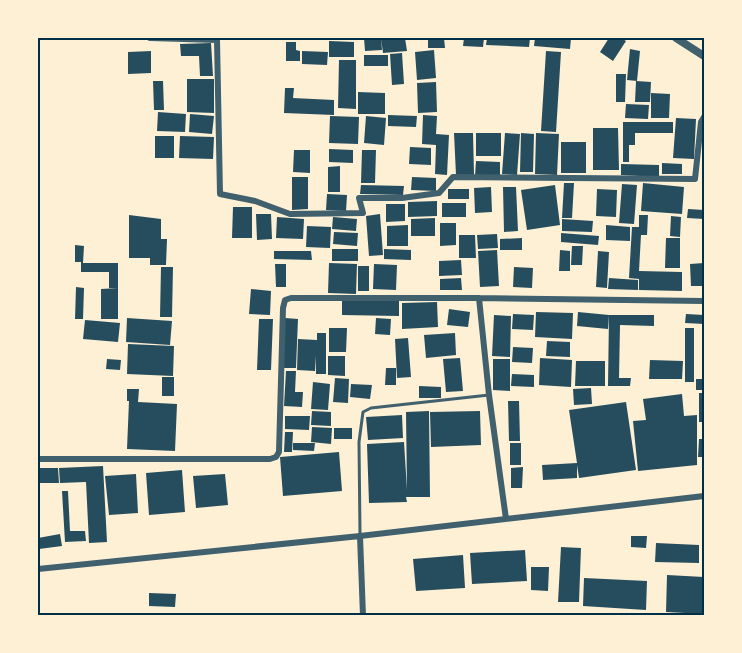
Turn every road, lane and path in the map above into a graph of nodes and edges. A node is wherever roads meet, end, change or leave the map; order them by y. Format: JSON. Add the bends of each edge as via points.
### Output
{"nodes":[{"id":1,"x":150,"y":38,"type":"edge"},
{"id":2,"x":676,"y":38,"type":"edge"},
{"id":3,"x":705,"y":56,"type":"edge"},
{"id":4,"x":705,"y":117,"type":"edge"},
{"id":5,"x":479,"y":298,"type":"junction"},
{"id":6,"x":705,"y":301,"type":"edge"},
{"id":7,"x":489,"y":395,"type":"junction"},
{"id":8,"x":38,"y":459,"type":"edge"},
{"id":9,"x":705,"y":496,"type":"edge"},
{"id":10,"x":506,"y":519,"type":"junction"},
{"id":11,"x":360,"y":536,"type":"junction"},
{"id":12,"x":38,"y":569,"type":"edge"},
{"id":13,"x":363,"y":615,"type":"edge"}],
"edges":[{"from":1,"to":4,"type":"street","via":[[217,40],[220,194],[290,214],[363,213],[359,198],[439,193],[453,177],[694,179],[701,122]]},
{"from":2,"to":3,"type":"street"},
{"from":5,"to":6,"type":"street"},
{"from":5,"to":7,"type":"street"},
{"from":5,"to":8,"type":"street","via":[[285,300],[276,458]]},
{"from":7,"to":10,"type":"street"},
{"from":7,"to":11,"type":"lane","via":[[363,412],[359,442]]},
{"from":9,"to":10,"type":"street"},
{"from":10,"to":11,"type":"street"},
{"from":11,"to":12,"type":"street"},
{"from":11,"to":13,"type":"street"}]}
